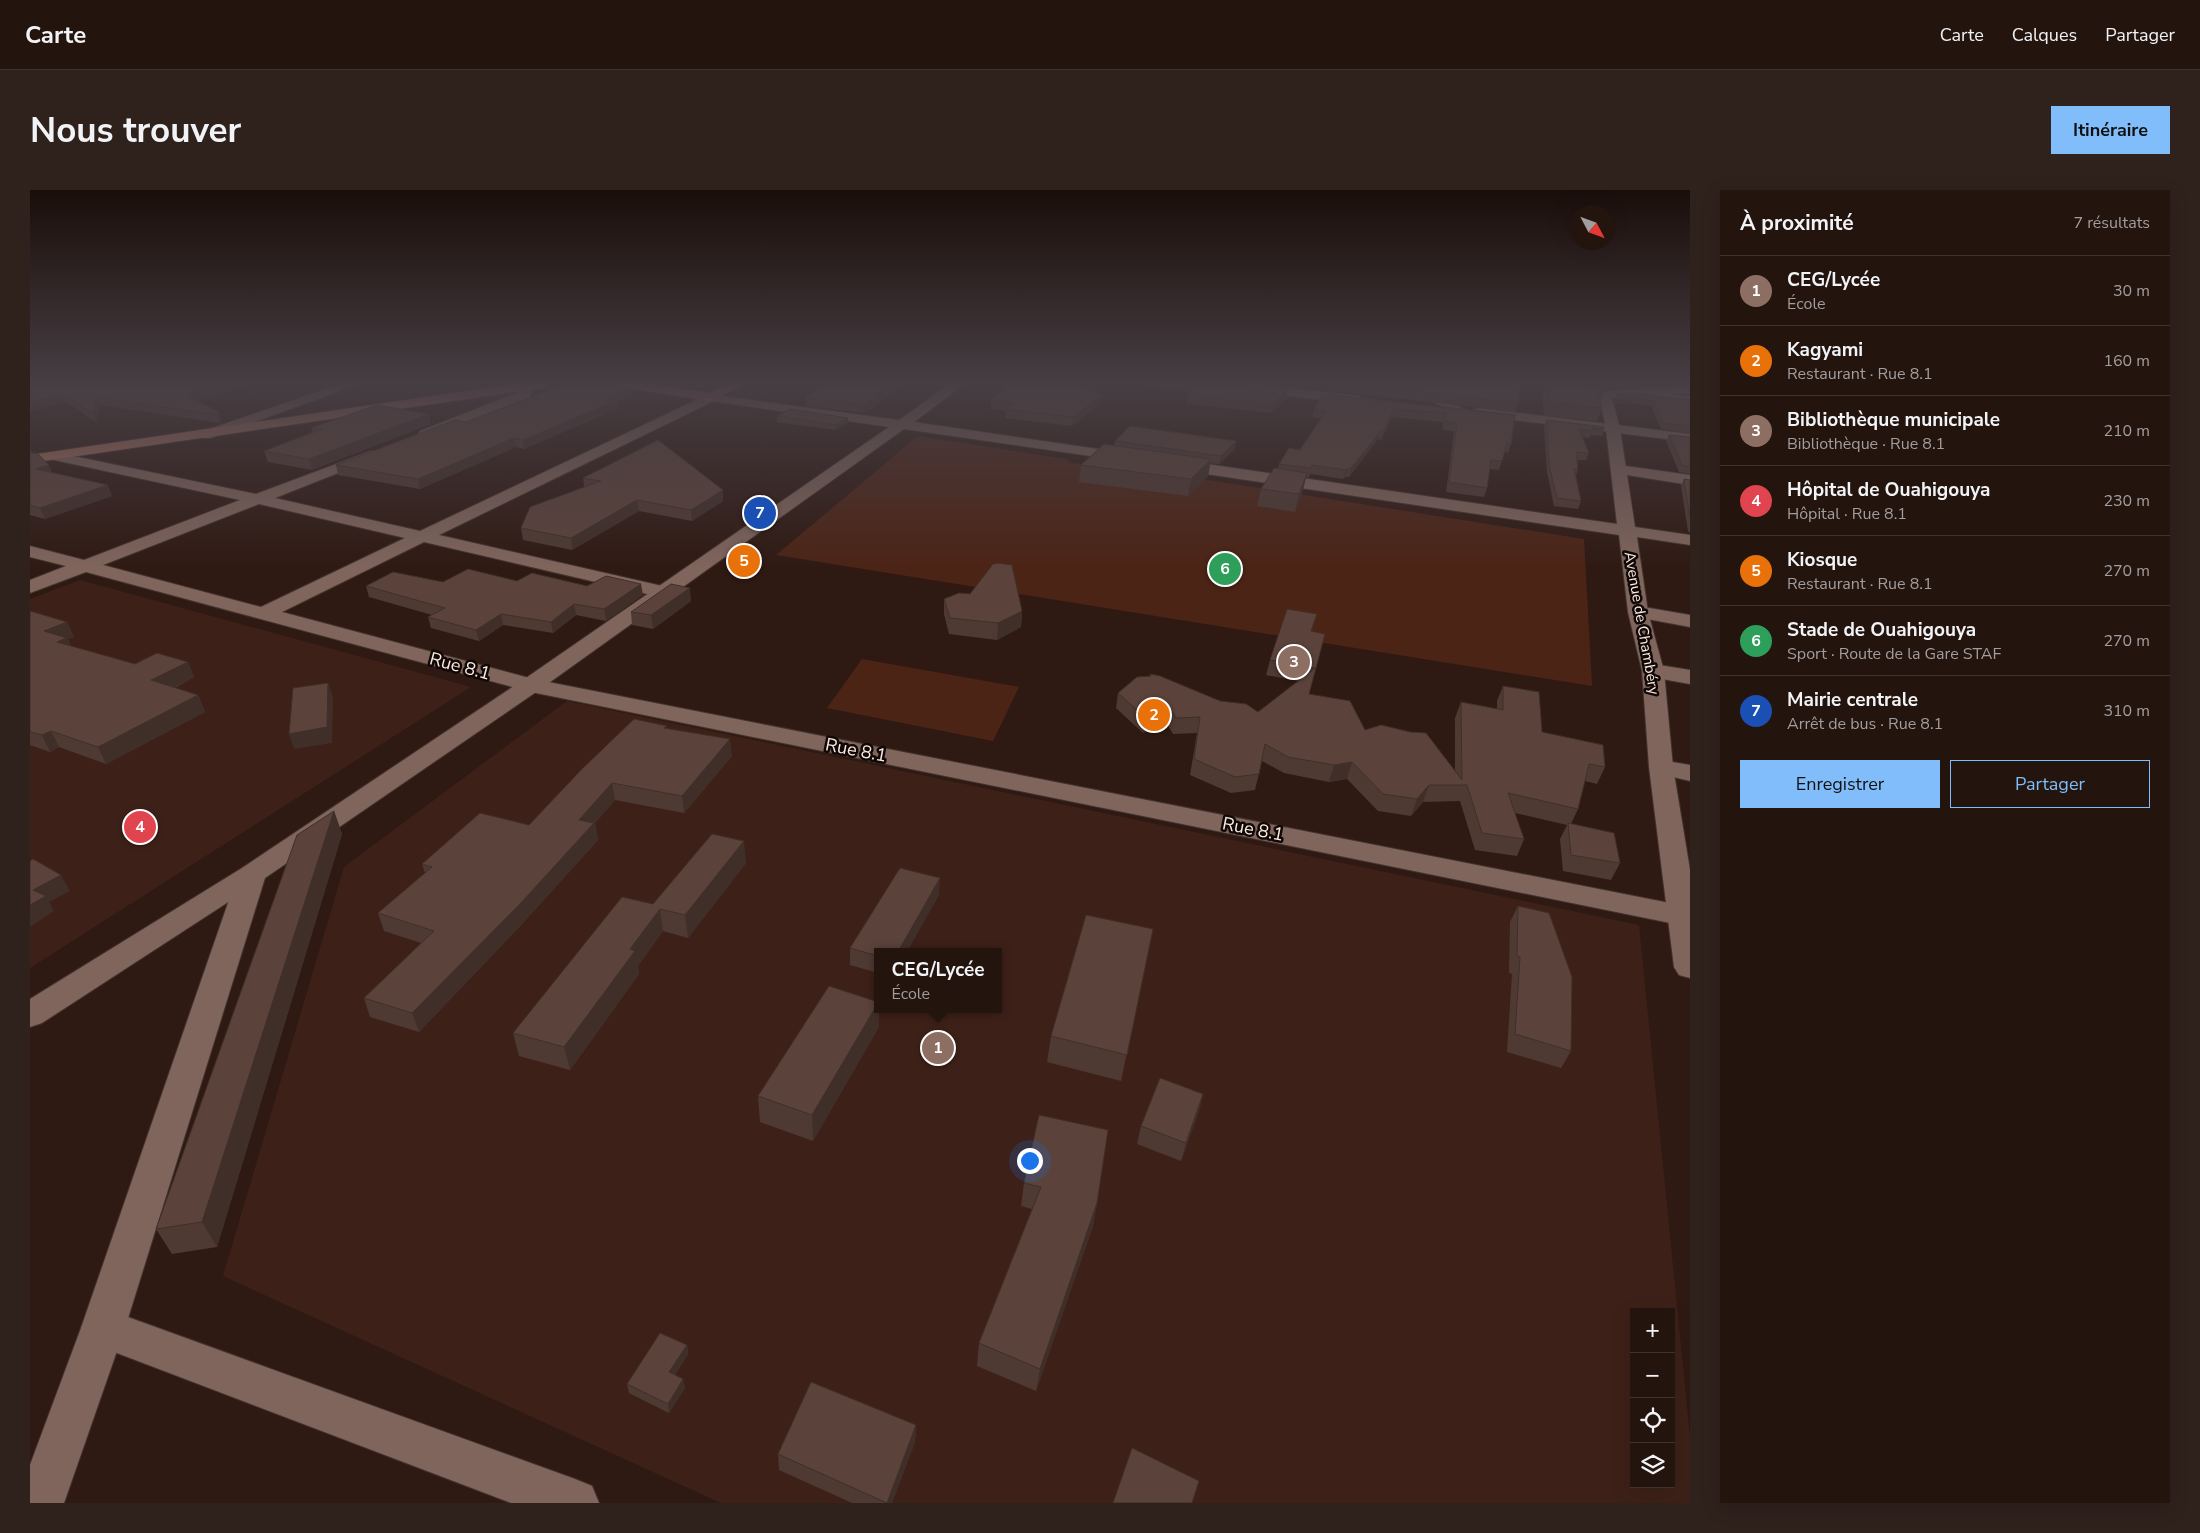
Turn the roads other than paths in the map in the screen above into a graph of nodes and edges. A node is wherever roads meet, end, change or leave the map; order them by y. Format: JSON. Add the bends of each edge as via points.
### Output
{"nodes":[{"id":1,"x":132,"y":445,"type":"edge"},
{"id":2,"x":611,"y":445,"type":"edge"},
{"id":3,"x":872,"y":445,"type":"edge"},
{"id":4,"x":1041,"y":445,"type":"edge"},
{"id":5,"x":1615,"y":445,"type":"edge"},
{"id":6,"x":387,"y":449,"type":"edge"},
{"id":7,"x":54,"y":456,"type":"junction"},
{"id":8,"x":30,"y":459,"type":"edge"},
{"id":9,"x":1619,"y":470,"type":"junction"},
{"id":10,"x":1690,"y":480,"type":"edge"},
{"id":11,"x":258,"y":499,"type":"junction"},
{"id":12,"x":1627,"y":530,"type":"junction"},
{"id":13,"x":424,"y":536,"type":"junction"},
{"id":14,"x":1690,"y":540,"type":"edge"},
{"id":15,"x":30,"y":550,"type":"edge"},
{"id":16,"x":86,"y":566,"type":"junction"},
{"id":17,"x":30,"y":587,"type":"edge"},
{"id":18,"x":664,"y":592,"type":"junction"},
{"id":19,"x":1638,"y":612,"type":"junction"},
{"id":20,"x":264,"y":613,"type":"junction"},
{"id":21,"x":1690,"y":621,"type":"edge"},
{"id":22,"x":1653,"y":671,"type":"junction"},
{"id":23,"x":1690,"y":677,"type":"edge"},
{"id":24,"x":531,"y":685,"type":"junction"},
{"id":25,"x":1661,"y":767,"type":"junction"},
{"id":26,"x":1690,"y":773,"type":"edge"},
{"id":27,"x":252,"y":874,"type":"junction"},
{"id":28,"x":1686,"y":916,"type":"edge"},
{"id":29,"x":1690,"y":967,"type":"edge"},
{"id":30,"x":30,"y":1015,"type":"edge"},
{"id":31,"x":103,"y":1328,"type":"junction"},
{"id":32,"x":40,"y":1503,"type":"edge"},
{"id":33,"x":575,"y":1503,"type":"edge"}],
"edges":[{"from":1,"to":7,"type":"main road"},
{"from":2,"to":13,"type":"street"},
{"from":3,"to":18,"type":"street"},
{"from":4,"to":12,"type":"street"},
{"from":5,"to":9,"type":"street","name":"Avenue de Chambéry"},
{"from":6,"to":11,"type":"street"},
{"from":7,"to":8,"type":"main road"},
{"from":7,"to":11,"type":"street"},
{"from":9,"to":10,"type":"street"},
{"from":9,"to":12,"type":"street","name":"Avenue de Chambéry"},
{"from":11,"to":13,"type":"street"},
{"from":11,"to":16,"type":"street"},
{"from":12,"to":14,"type":"street"},
{"from":12,"to":19,"type":"street","name":"Avenue de Chambéry"},
{"from":13,"to":18,"type":"street"},
{"from":13,"to":20,"type":"street"},
{"from":15,"to":16,"type":"street","name":"Rue 8.1"},
{"from":16,"to":17,"type":"street"},
{"from":16,"to":20,"type":"street","name":"Rue 8.1"},
{"from":18,"to":24,"type":"street"},
{"from":19,"to":21,"type":"street"},
{"from":19,"to":22,"type":"street","name":"Avenue de Chambéry"},
{"from":20,"to":24,"type":"street","name":"Rue 8.1"},
{"from":22,"to":23,"type":"street"},
{"from":22,"to":25,"type":"street","name":"Avenue de Chambéry"},
{"from":24,"to":27,"type":"street"},
{"from":24,"to":28,"type":"street","name":"Rue 8.1"},
{"from":25,"to":26,"type":"street"},
{"from":25,"to":28,"type":"street","name":"Avenue de Chambéry"},
{"from":27,"to":30,"type":"street"},
{"from":27,"to":31,"type":"street"},
{"from":28,"to":29,"type":"street","name":"Avenue de Chambéry"},
{"from":31,"to":32,"type":"street"},
{"from":31,"to":33,"type":"street"}]}
